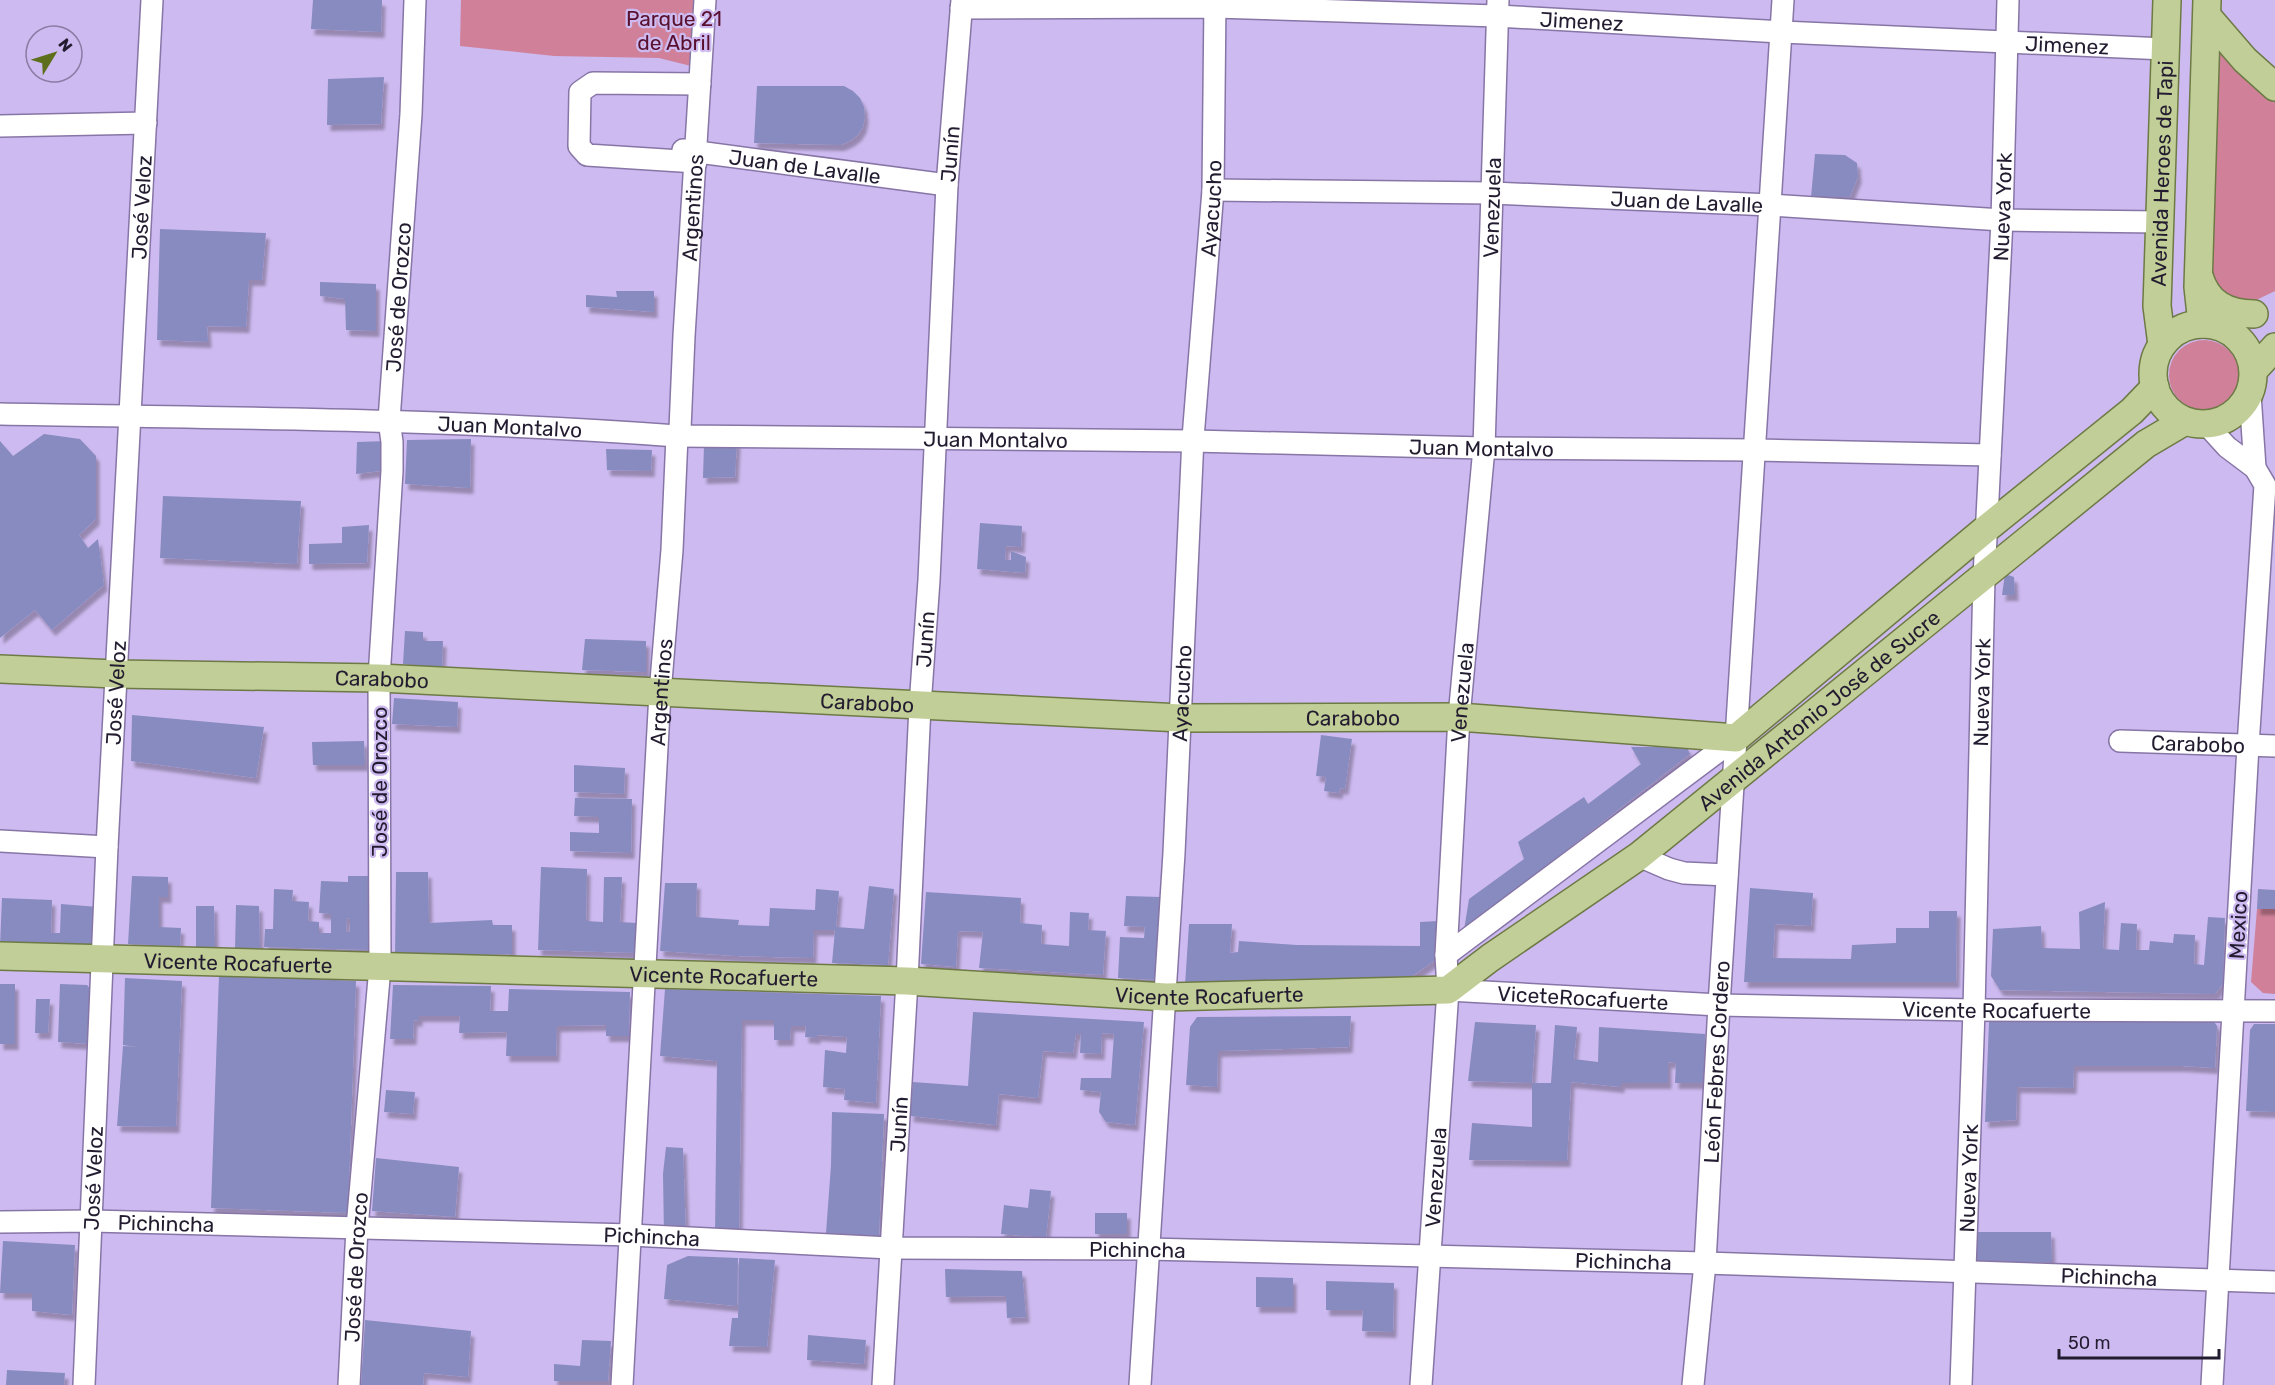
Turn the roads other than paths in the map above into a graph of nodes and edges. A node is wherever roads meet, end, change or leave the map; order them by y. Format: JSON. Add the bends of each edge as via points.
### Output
{"nodes":[{"id":1,"x":152,"y":0,"type":"edge"},
{"id":2,"x":415,"y":0,"type":"edge"},
{"id":3,"x":705,"y":0,"type":"edge"},
{"id":4,"x":1783,"y":0,"type":"edge"},
{"id":5,"x":2008,"y":0,"type":"edge"},
{"id":6,"x":2167,"y":0,"type":"edge"},
{"id":7,"x":961,"y":4,"type":"edge"},
{"id":8,"x":1215,"y":4,"type":"edge"},
{"id":9,"x":1498,"y":8,"type":"edge"},
{"id":10,"x":2207,"y":8,"type":"edge"},
{"id":11,"x":1782,"y":32,"type":"junction"},
{"id":12,"x":2007,"y":41,"type":"junction"},
{"id":13,"x":2165,"y":48,"type":"junction"},
{"id":14,"x":700,"y":84,"type":"junction"},
{"id":15,"x":2275,"y":87,"type":"edge"},
{"id":16,"x":146,"y":123,"type":"junction"},
{"id":17,"x":0,"y":126,"type":"edge"},
{"id":18,"x":662,"y":148,"type":"dead end"},
{"id":19,"x":696,"y":156,"type":"junction"},
{"id":20,"x":947,"y":185,"type":"junction"},
{"id":21,"x":1213,"y":190,"type":"junction"},
{"id":22,"x":1492,"y":193,"type":"junction"},
{"id":23,"x":1771,"y":205,"type":"junction"},
{"id":24,"x":2002,"y":220,"type":"junction"},
{"id":25,"x":2160,"y":222,"type":"junction"},
{"id":26,"x":2199,"y":274,"type":"junction"},
{"id":27,"x":2265,"y":309,"type":"edge"},
{"id":28,"x":2214,"y":326,"type":"junction"},
{"id":29,"x":2162,"y":345,"type":"junction"},
{"id":30,"x":2275,"y":347,"type":"edge"},
{"id":31,"x":2252,"y":382,"type":"junction"},
{"id":32,"x":2155,"y":387,"type":"junction"},
{"id":33,"x":0,"y":414,"type":"edge"},
{"id":34,"x":130,"y":416,"type":"junction"},
{"id":35,"x":389,"y":422,"type":"junction"},
{"id":36,"x":2196,"y":423,"type":"junction"},
{"id":37,"x":677,"y":436,"type":"junction"},
{"id":38,"x":936,"y":438,"type":"junction"},
{"id":39,"x":1193,"y":441,"type":"junction"},
{"id":40,"x":1484,"y":448,"type":"junction"},
{"id":41,"x":1755,"y":450,"type":"junction"},
{"id":42,"x":1990,"y":455,"type":"junction"},
{"id":43,"x":2265,"y":479,"type":"edge"},
{"id":44,"x":1987,"y":528,"type":"junction"},
{"id":45,"x":1984,"y":577,"type":"junction"},
{"id":46,"x":0,"y":669,"type":"edge"},
{"id":47,"x":116,"y":674,"type":"junction"},
{"id":48,"x":378,"y":678,"type":"junction"},
{"id":49,"x":660,"y":693,"type":"junction"},
{"id":50,"x":920,"y":706,"type":"junction"},
{"id":51,"x":1460,"y":717,"type":"junction"},
{"id":52,"x":1182,"y":718,"type":"junction"},
{"id":53,"x":1736,"y":738,"type":"junction"},
{"id":54,"x":2120,"y":741,"type":"dead end"},
{"id":55,"x":2248,"y":746,"type":"junction"},
{"id":56,"x":2275,"y":746,"type":"edge"},
{"id":57,"x":1733,"y":782,"type":"junction"},
{"id":58,"x":0,"y":841,"type":"edge"},
{"id":59,"x":107,"y":847,"type":"junction"},
{"id":60,"x":1639,"y":856,"type":"junction"},
{"id":61,"x":1727,"y":875,"type":"junction"},
{"id":62,"x":1446,"y":955,"type":"junction"},
{"id":63,"x":0,"y":956,"type":"edge"},
{"id":64,"x":104,"y":960,"type":"junction"},
{"id":65,"x":380,"y":967,"type":"junction"},
{"id":66,"x":644,"y":973,"type":"junction"},
{"id":67,"x":907,"y":981,"type":"junction"},
{"id":68,"x":1448,"y":990,"type":"junction"},
{"id":69,"x":1166,"y":997,"type":"junction"},
{"id":70,"x":1719,"y":1005,"type":"junction"},
{"id":71,"x":1974,"y":1010,"type":"junction"},
{"id":72,"x":2233,"y":1011,"type":"junction"},
{"id":73,"x":2275,"y":1011,"type":"edge"},
{"id":74,"x":92,"y":1221,"type":"junction"},
{"id":75,"x":0,"y":1222,"type":"edge"},
{"id":76,"x":357,"y":1228,"type":"junction"},
{"id":77,"x":631,"y":1235,"type":"junction"},
{"id":78,"x":890,"y":1248,"type":"junction"},
{"id":79,"x":1148,"y":1249,"type":"junction"},
{"id":80,"x":1431,"y":1256,"type":"junction"},
{"id":81,"x":1705,"y":1263,"type":"junction"},
{"id":82,"x":1965,"y":1270,"type":"junction"},
{"id":83,"x":2218,"y":1280,"type":"junction"},
{"id":84,"x":2275,"y":1282,"type":"edge"},
{"id":85,"x":84,"y":1385,"type":"edge"},
{"id":86,"x":350,"y":1385,"type":"edge"},
{"id":87,"x":622,"y":1385,"type":"edge"},
{"id":88,"x":882,"y":1385,"type":"edge"},
{"id":89,"x":1140,"y":1385,"type":"edge"},
{"id":90,"x":1421,"y":1385,"type":"edge"},
{"id":91,"x":1693,"y":1385,"type":"edge"},
{"id":92,"x":1961,"y":1385,"type":"edge"},
{"id":93,"x":2212,"y":1385,"type":"edge"}],
"edges":[{"from":1,"to":16,"type":"street","name":"José Veloz"},
{"from":2,"to":35,"type":"street","name":"José de Orozco","via":[[411,114]]},
{"from":3,"to":14,"type":"street","name":"Argentinos"},
{"from":4,"to":11,"type":"street","name":"León Febres Cordero"},
{"from":5,"to":12,"type":"street","name":"Nueva York"},
{"from":6,"to":13,"type":"main road","name":"Avenida Heroes de Tapi"},
{"from":7,"to":8,"type":"street","name":"Jimenez"},
{"from":7,"to":20,"type":"street","name":"Junín"},
{"from":8,"to":9,"type":"street","name":"Jimenez"},
{"from":8,"to":21,"type":"street","name":"Ayacucho"},
{"from":9,"to":11,"type":"street","name":"Jimenez"},
{"from":9,"to":22,"type":"street","name":"Venezuela"},
{"from":10,"to":15,"type":"main road","via":[[2245,60]]},
{"from":10,"to":26,"type":"main road","name":"Avenida Heroes de Tapi"},
{"from":11,"to":12,"type":"street","name":"Jimenez"},
{"from":11,"to":23,"type":"street","name":"León Febres Cordero"},
{"from":12,"to":13,"type":"street","name":"Jimenez"},
{"from":12,"to":24,"type":"street","name":"Nueva York"},
{"from":13,"to":25,"type":"main road","name":"Avenida Heroes de Tapi"},
{"from":14,"to":19,"type":"street","name":"Argentinos"},
{"from":14,"to":19,"type":"street","via":[[593,83],[580,92],[579,146],[587,155]]},
{"from":16,"to":17,"type":"street"},
{"from":16,"to":34,"type":"street","name":"José Veloz"},
{"from":18,"to":19,"type":"street","name":"Juan de Lavalle"},
{"from":19,"to":20,"type":"street","name":"Juan de Lavalle"},
{"from":19,"to":37,"type":"street","name":"Argentinos"},
{"from":20,"to":38,"type":"street","name":"Junín"},
{"from":21,"to":22,"type":"street","name":"Juan de Lavalle"},
{"from":21,"to":39,"type":"street","name":"Ayacucho"},
{"from":22,"to":23,"type":"street","name":"Juan de Lavalle"},
{"from":22,"to":40,"type":"street","name":"Venezuela"},
{"from":23,"to":24,"type":"street","name":"Juan de Lavalle"},
{"from":23,"to":41,"type":"street","name":"León Febres Cordero"},
{"from":24,"to":25,"type":"street","name":"Juan de Lavalle"},
{"from":24,"to":42,"type":"street","name":"Nueva York"},
{"from":25,"to":29,"type":"main road","name":"Avenida Heroes de Tapi","via":[[2157,306]]},
{"from":26,"to":27,"type":"main road","via":[[2202,285],[2230,312]]},
{"from":26,"to":28,"type":"main road","name":"Avenida Heroes de Tapi"},
{"from":27,"to":28,"type":"main road"},
{"from":28,"to":29,"type":"main road","via":[[2184,327]]},
{"from":28,"to":31,"type":"main road","via":[[2245,346]]},
{"from":29,"to":32,"type":"main road","via":[[2155,361]]},
{"from":30,"to":31,"type":"main road"},
{"from":31,"to":36,"type":"main road","via":[[2240,409],[2233,415],[2225,420]]},
{"from":31,"to":43,"type":"street","name":"Mexico"},
{"from":32,"to":36,"type":"main road","via":[[2163,404],[2176,417]]},
{"from":32,"to":44,"type":"main road","name":"Avenida Antonio José de Sucre","via":[[2132,411]]},
{"from":33,"to":34,"type":"street","name":"Juan Montalvo"},
{"from":34,"to":35,"type":"street","name":"Juan Montalvo"},
{"from":34,"to":47,"type":"street","name":"José Veloz"},
{"from":35,"to":37,"type":"street","name":"Juan Montalvo"},
{"from":35,"to":48,"type":"street","name":"José de Orozco","via":[[392,471]]},
{"from":36,"to":43,"type":"street"},
{"from":36,"to":45,"type":"main road","name":"Avenida Antonio José de Sucre","via":[[2146,444]]},
{"from":37,"to":38,"type":"street","name":"Juan Montalvo"},
{"from":37,"to":49,"type":"street","name":"Argentinos"},
{"from":38,"to":39,"type":"street","name":"Juan Montalvo"},
{"from":38,"to":50,"type":"street","name":"Junín"},
{"from":39,"to":40,"type":"street","name":"Juan Montalvo"},
{"from":39,"to":52,"type":"street","name":"Ayacucho"},
{"from":40,"to":41,"type":"street","name":"Juan Montalvo"},
{"from":40,"to":51,"type":"street","name":"Venezuela"},
{"from":41,"to":42,"type":"street","name":"Juan Montalvo"},
{"from":41,"to":53,"type":"street","name":"León Febres Cordero"},
{"from":42,"to":44,"type":"street","name":"Nueva York"},
{"from":43,"to":55,"type":"street","name":"Mexico"},
{"from":44,"to":45,"type":"street","name":"Nueva York"},
{"from":44,"to":53,"type":"main road","name":"Avenida Antonio José de Sucre"},
{"from":45,"to":57,"type":"main road","name":"Avenida Antonio José de Sucre"},
{"from":45,"to":71,"type":"street","name":"Nueva York"},
{"from":46,"to":47,"type":"main road","name":"Carabobo"},
{"from":47,"to":48,"type":"main road","name":"Carabobo"},
{"from":47,"to":59,"type":"street","name":"José Veloz"},
{"from":48,"to":49,"type":"main road","name":"Carabobo"},
{"from":48,"to":65,"type":"street","name":"José de Orozco"},
{"from":49,"to":50,"type":"main road","name":"Carabobo"},
{"from":49,"to":66,"type":"street","name":"Argentinos"},
{"from":50,"to":52,"type":"main road","name":"Carabobo"},
{"from":50,"to":67,"type":"street","name":"Junín"},
{"from":51,"to":52,"type":"main road","name":"Carabobo"},
{"from":51,"to":53,"type":"main road","name":"Carabobo"},
{"from":51,"to":62,"type":"street","name":"Venezuela"},
{"from":52,"to":69,"type":"street","name":"Ayacucho"},
{"from":53,"to":57,"type":"street","name":"León Febres Cordero"},
{"from":53,"to":62,"type":"street","name":"Avenida Antonio José de Sucre"},
{"from":54,"to":55,"type":"street","name":"Carabobo"},
{"from":55,"to":56,"type":"street","name":"Carabobo"},
{"from":55,"to":72,"type":"street","name":"Mexico"},
{"from":57,"to":60,"type":"main road","name":"Avenida Antonio José de Sucre"},
{"from":57,"to":61,"type":"street","name":"León Febres Cordero"},
{"from":58,"to":59,"type":"street"},
{"from":59,"to":64,"type":"street","name":"José Veloz"},
{"from":60,"to":61,"type":"street","via":[[1684,873]]},
{"from":60,"to":68,"type":"main road","name":"Avenida Antonio José de Sucre"},
{"from":61,"to":70,"type":"street","name":"León Febres Cordero"},
{"from":62,"to":68,"type":"street","name":"Venezuela"},
{"from":63,"to":64,"type":"main road","name":"Vicente Rocafuerte"},
{"from":64,"to":65,"type":"main road","name":"Vicente Rocafuerte"},
{"from":64,"to":74,"type":"street","name":"José Veloz"},
{"from":65,"to":66,"type":"main road","name":"Vicente Rocafuerte"},
{"from":65,"to":76,"type":"street","name":"José de Orozco"},
{"from":66,"to":67,"type":"main road","name":"Vicente Rocafuerte"},
{"from":66,"to":77,"type":"street","name":"Argentinos"},
{"from":67,"to":69,"type":"main road","name":"Vicente Rocafuerte"},
{"from":67,"to":78,"type":"street","name":"Junín"},
{"from":68,"to":69,"type":"main road","name":"Vicente Rocafuerte"},
{"from":68,"to":70,"type":"street","name":"ViceteRocafuerte"},
{"from":68,"to":80,"type":"street","name":"Venezuela"},
{"from":69,"to":79,"type":"street","name":"Ayacucho"},
{"from":70,"to":71,"type":"street","name":"Vicente Rocafuerte"},
{"from":70,"to":81,"type":"street","name":"León Febres Cordero"},
{"from":71,"to":72,"type":"street","name":"Vicente Rocafuerte"},
{"from":71,"to":82,"type":"street","name":"Nueva York"},
{"from":72,"to":73,"type":"street","name":"Vicente Rocafuerte"},
{"from":72,"to":83,"type":"street","name":"Mexico"},
{"from":74,"to":75,"type":"street","name":"Pichincha"},
{"from":74,"to":76,"type":"street","name":"Pichincha"},
{"from":74,"to":85,"type":"street","name":"José Veloz"},
{"from":76,"to":77,"type":"street","name":"Pichincha"},
{"from":76,"to":86,"type":"street","name":"José de Orozco"},
{"from":77,"to":78,"type":"street","name":"Pichincha"},
{"from":77,"to":87,"type":"street","name":"Argentinos"},
{"from":78,"to":79,"type":"street","name":"Pichincha"},
{"from":78,"to":88,"type":"street","name":"Junín"},
{"from":79,"to":80,"type":"street","name":"Pichincha"},
{"from":79,"to":89,"type":"street","name":"Ayacucho"},
{"from":80,"to":81,"type":"street","name":"Pichincha"},
{"from":80,"to":90,"type":"street","name":"Venezuela"},
{"from":81,"to":82,"type":"street","name":"Pichincha"},
{"from":81,"to":91,"type":"street","name":"León Febres Cordero"},
{"from":82,"to":83,"type":"street","name":"Pichincha"},
{"from":82,"to":92,"type":"street","name":"Nueva York"},
{"from":83,"to":84,"type":"street","name":"Pichincha"},
{"from":83,"to":93,"type":"street","name":"Mexico"}]}
